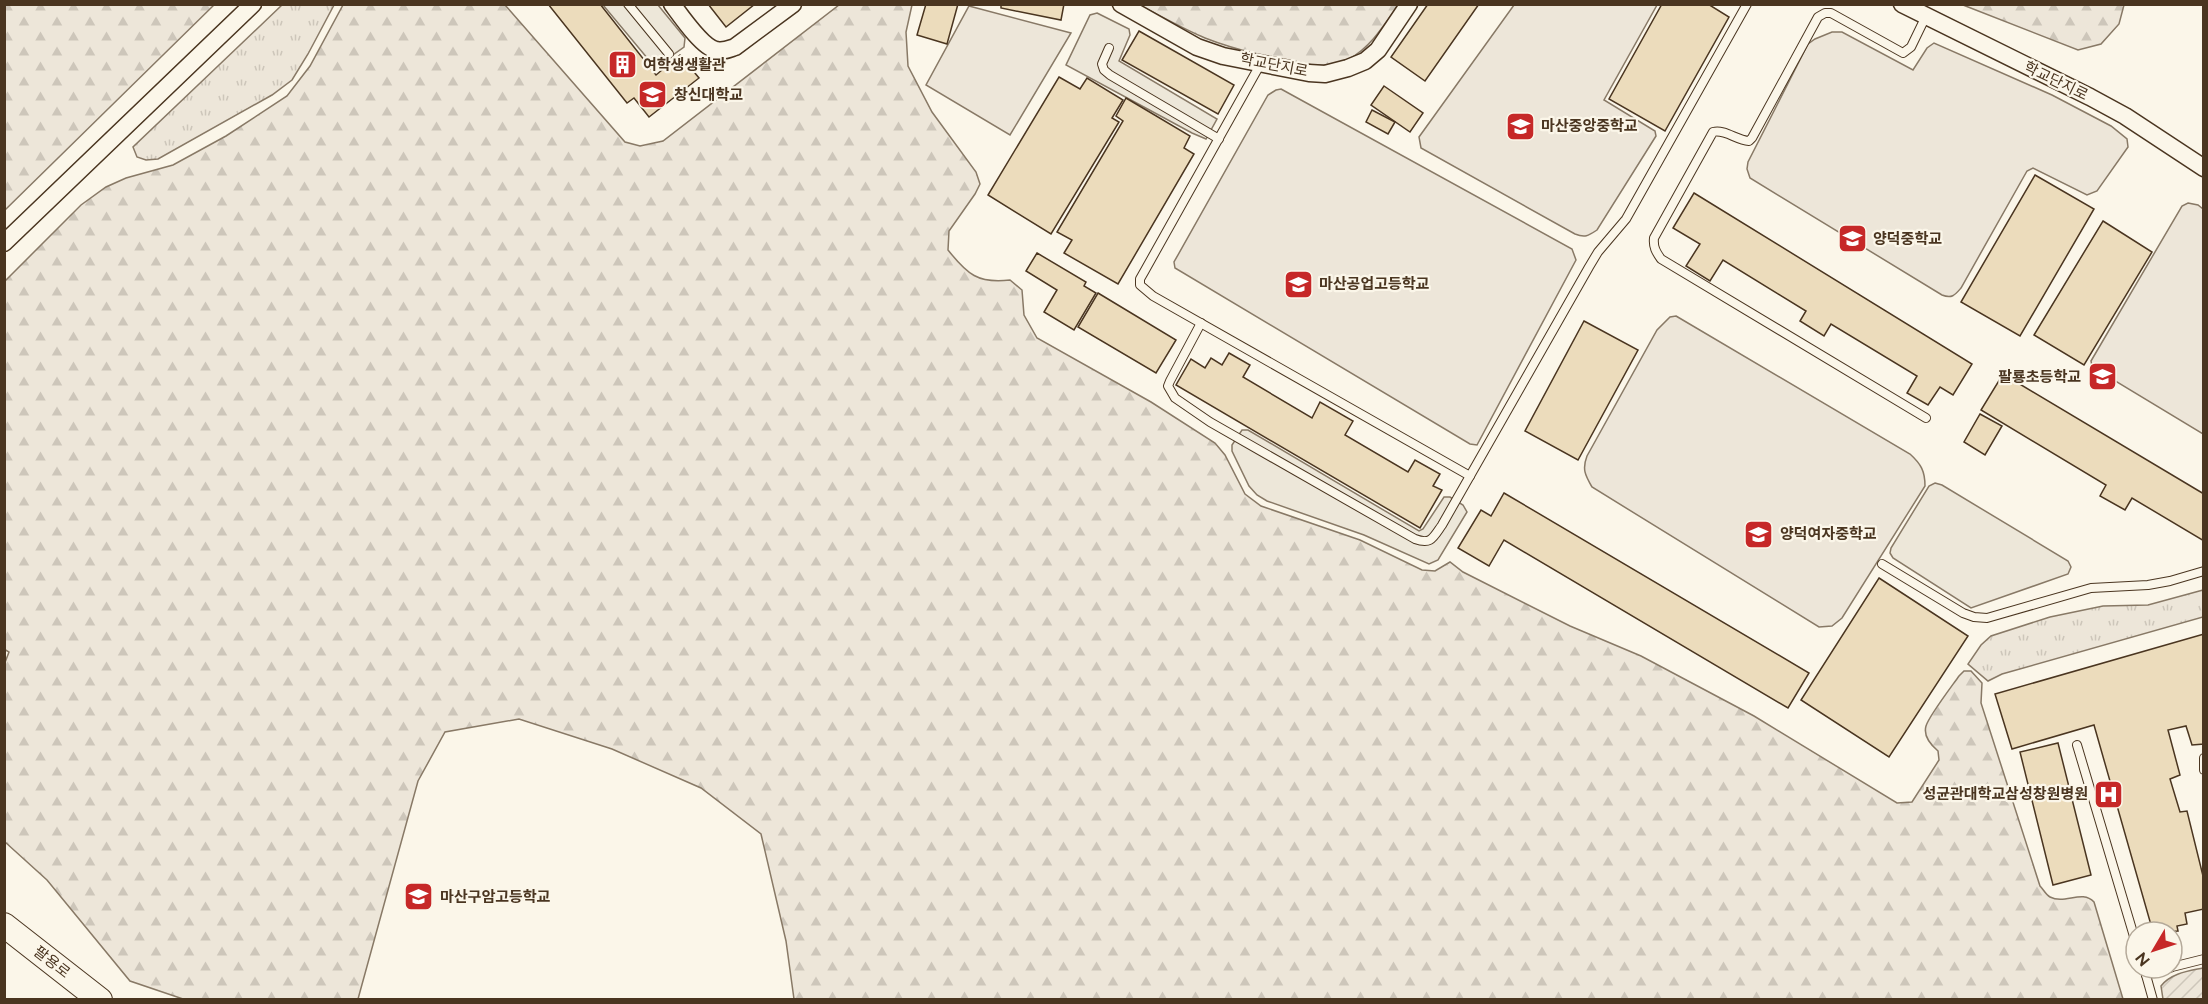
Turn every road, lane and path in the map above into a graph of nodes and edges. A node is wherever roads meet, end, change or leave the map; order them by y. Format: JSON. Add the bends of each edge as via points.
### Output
{"nodes":[{"id":1,"x":253,"y":4,"type":"edge"},
{"id":2,"x":628,"y":4,"type":"edge"},
{"id":3,"x":672,"y":4,"type":"edge"},
{"id":4,"x":793,"y":4,"type":"edge"},
{"id":5,"x":1121,"y":4,"type":"edge"},
{"id":6,"x":1409,"y":4,"type":"edge"},
{"id":7,"x":1747,"y":4,"type":"edge"},
{"id":8,"x":1902,"y":4,"type":"edge"},
{"id":9,"x":1926,"y":16,"type":"junction"},
{"id":10,"x":1109,"y":48,"type":"dead end"},
{"id":11,"x":669,"y":54,"type":"dead end"},
{"id":12,"x":1261,"y":63,"type":"junction"},
{"id":13,"x":1219,"y":139,"type":"junction"},
{"id":14,"x":2204,"y":168,"type":"edge"},
{"id":15,"x":4,"y":243,"type":"edge"},
{"id":16,"x":1201,"y":323,"type":"junction"},
{"id":17,"x":1926,"y":418,"type":"dead end"},
{"id":18,"x":1470,"y":476,"type":"junction"},
{"id":19,"x":1882,"y":564,"type":"dead end"},
{"id":20,"x":2204,"y":571,"type":"edge"},
{"id":21,"x":2077,"y":745,"type":"dead end"},
{"id":22,"x":2204,"y":758,"type":"edge"},
{"id":23,"x":2204,"y":770,"type":"edge"},
{"id":24,"x":2129,"y":920,"type":"edge"},
{"id":25,"x":4,"y":925,"type":"edge"},
{"id":26,"x":2204,"y":959,"type":"edge"},
{"id":27,"x":2184,"y":964,"type":"edge"},
{"id":28,"x":2148,"y":980,"type":"edge"},
{"id":29,"x":100,"y":999,"type":"edge"},
{"id":30,"x":2153,"y":999,"type":"edge"}],
"edges":[{"from":1,"to":15,"type":"street"},
{"from":2,"to":11,"type":"lane"},
{"from":3,"to":4,"type":"street","via":[[701,39],[717,51],[735,46]]},
{"from":5,"to":12,"type":"street","name":"학교단지로","via":[[1197,47]]},
{"from":6,"to":12,"type":"street","name":"학교단지로","via":[[1378,50],[1348,68],[1325,74]]},
{"from":7,"to":18,"type":"lane","via":[[1626,219],[1598,252]]},
{"from":8,"to":9,"type":"street","name":"학교단지로"},
{"from":9,"to":14,"type":"street","name":"학교단지로","via":[[2125,116]]},
{"from":9,"to":17,"type":"lane","via":[[1911,47],[1903,53],[1831,13],[1818,17],[1752,138],[1742,140],[1721,131],[1713,132],[1653,244],[1661,259]]},
{"from":10,"to":13,"type":"lane","via":[[1102,64],[1104,70]]},
{"from":12,"to":13,"type":"lane"},
{"from":13,"to":16,"type":"lane","via":[[1140,279],[1145,291]]},
{"from":16,"to":18,"type":"lane"},
{"from":16,"to":18,"type":"lane","via":[[1168,386],[1175,398],[1405,533],[1424,542],[1431,540]]},
{"from":19,"to":20,"type":"lane","via":[[1963,613],[1987,618],[2091,588],[2148,585]]},
{"from":21,"to":24,"type":"lane"},
{"from":22,"to":23,"type":"lane"},
{"from":25,"to":29,"type":"main road","name":"팔용로"},
{"from":26,"to":27,"type":"lane"},
{"from":28,"to":30,"type":"lane"}]}
